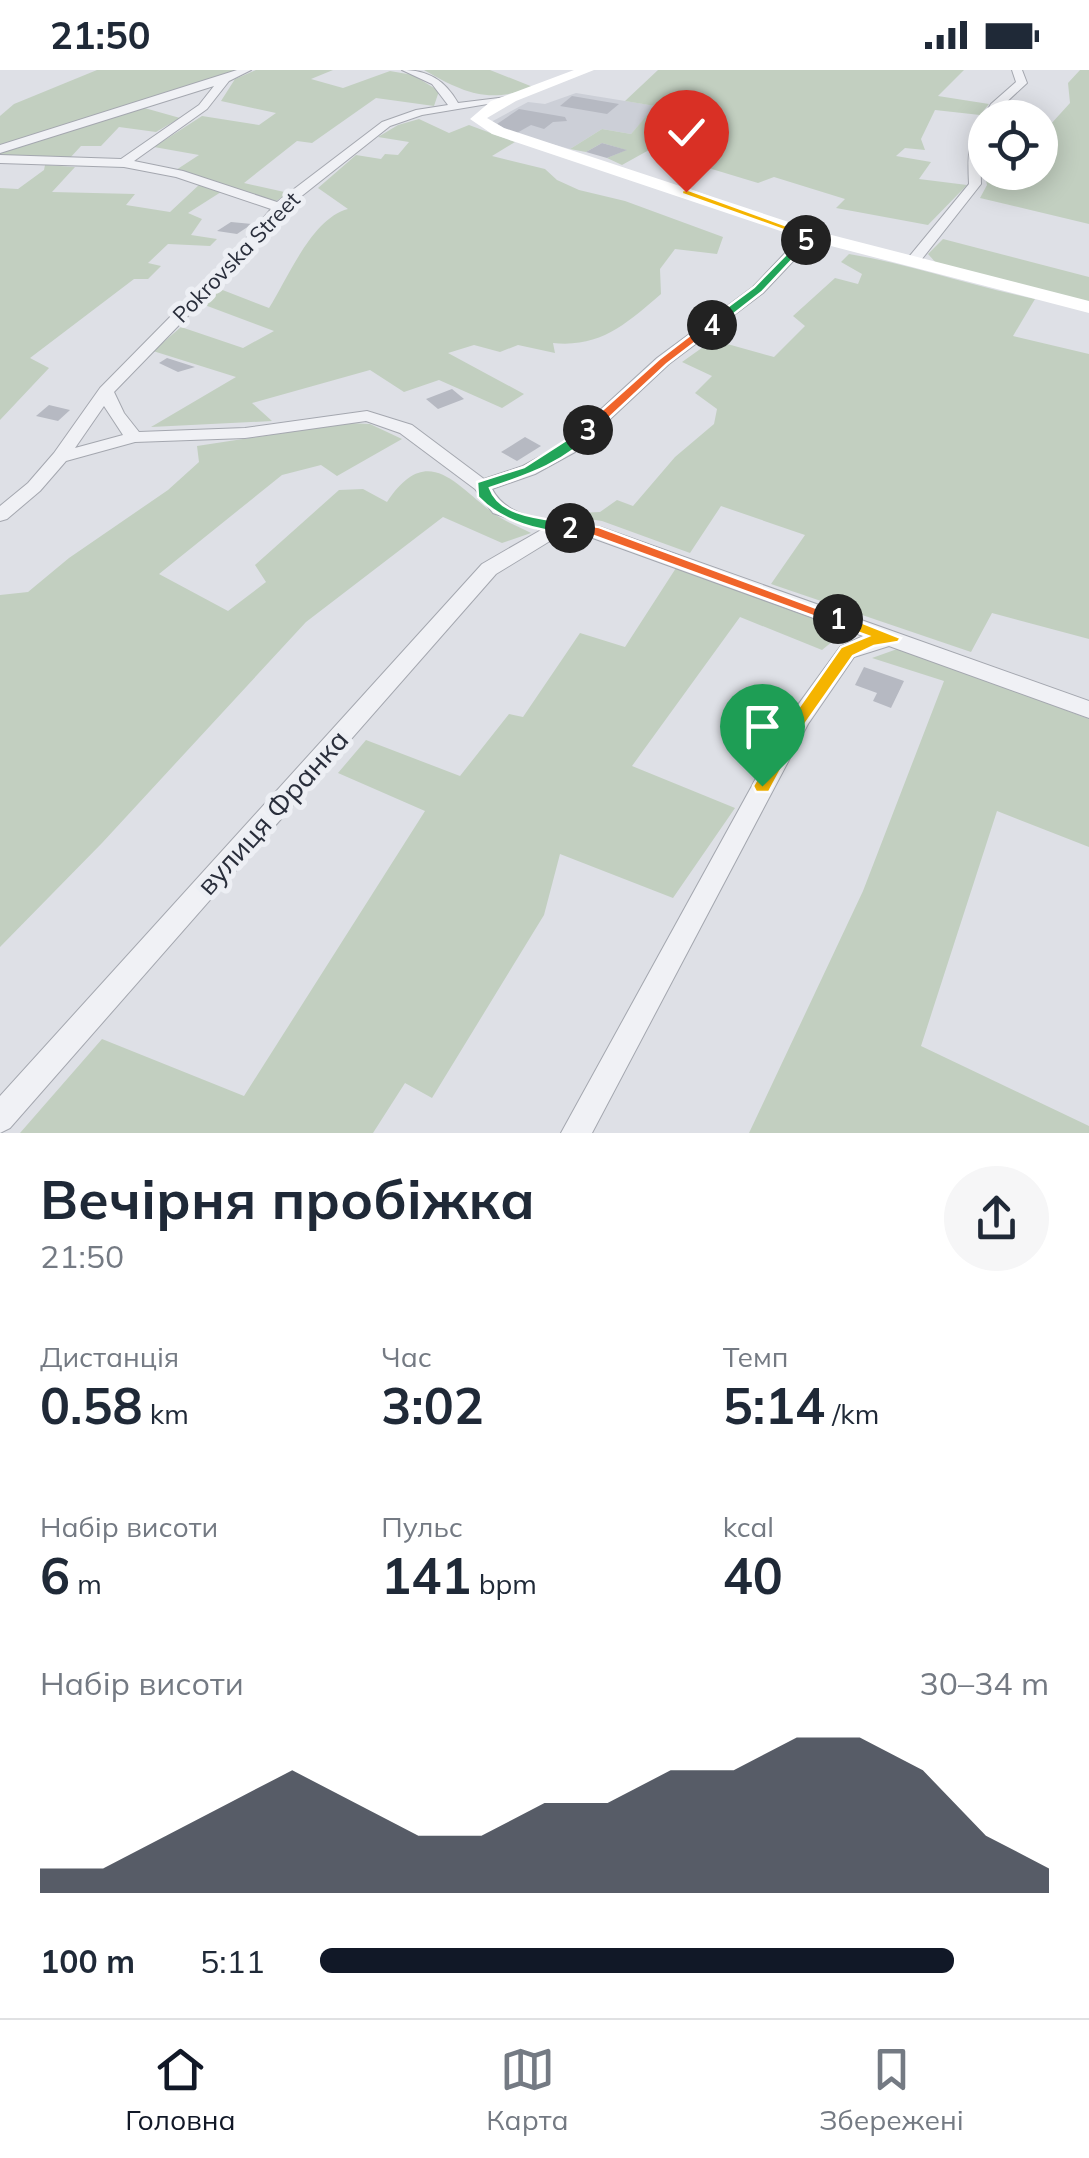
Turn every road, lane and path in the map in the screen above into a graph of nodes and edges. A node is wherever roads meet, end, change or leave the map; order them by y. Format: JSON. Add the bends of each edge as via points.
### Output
{"nodes":[{"id":1,"x":246,"y":70,"type":"edge"},
{"id":2,"x":407,"y":70,"type":"edge"},
{"id":3,"x":586,"y":70,"type":"edge"},
{"id":4,"x":1017,"y":70,"type":"edge"},
{"id":5,"x":225,"y":79,"type":"junction"},
{"id":6,"x":447,"y":90,"type":"junction"},
{"id":7,"x":507,"y":100,"type":"junction"},
{"id":8,"x":1002,"y":100,"type":"edge"},
{"id":9,"x":448,"y":108,"type":"junction"},
{"id":10,"x":479,"y":122,"type":"junction"},
{"id":11,"x":0,"y":149,"type":"edge"},
{"id":12,"x":0,"y":159,"type":"edge"},
{"id":13,"x":124,"y":163,"type":"junction"},
{"id":14,"x":969,"y":190,"type":"edge"},
{"id":15,"x":279,"y":207,"type":"junction"},
{"id":16,"x":810,"y":236,"type":"junction"},
{"id":17,"x":913,"y":261,"type":"junction"},
{"id":18,"x":1089,"y":307,"type":"edge"},
{"id":19,"x":106,"y":391,"type":"junction"},
{"id":20,"x":134,"y":437,"type":"junction"},
{"id":21,"x":60,"y":458,"type":"junction"},
{"id":22,"x":482,"y":486,"type":"junction"},
{"id":23,"x":0,"y":516,"type":"edge"},
{"id":24,"x":562,"y":526,"type":"junction"},
{"id":25,"x":892,"y":638,"type":"junction"},
{"id":26,"x":1089,"y":710,"type":"edge"},
{"id":27,"x":0,"y":1118,"type":"edge"},
{"id":28,"x":576,"y":1133,"type":"edge"}],
"edges":[{"from":1,"to":5,"type":"street"},
{"from":2,"to":6,"type":"street"},
{"from":3,"to":7,"type":"street","name":"Pokrovska Street"},
{"from":4,"to":8,"type":"street","via":[[1022,83]]},
{"from":5,"to":11,"type":"street"},
{"from":5,"to":13,"type":"street","via":[[202,107]]},
{"from":6,"to":7,"type":"street"},
{"from":6,"to":9,"type":"street"},
{"from":7,"to":9,"type":"street","name":"Pokrovska Street"},
{"from":7,"to":10,"type":"street","via":[[482,112]]},
{"from":9,"to":10,"type":"street"},
{"from":9,"to":15,"type":"street","name":"Pokrovska Street","via":[[386,124]]},
{"from":10,"to":16,"type":"street"},
{"from":12,"to":13,"type":"street"},
{"from":13,"to":15,"type":"street"},
{"from":14,"to":17,"type":"street"},
{"from":15,"to":19,"type":"street","name":"Pokrovska Street"},
{"from":16,"to":17,"type":"street"},
{"from":16,"to":22,"type":"street","via":[[758,290],[663,362],[569,448]]},
{"from":17,"to":18,"type":"street"},
{"from":19,"to":20,"type":"street"},
{"from":19,"to":21,"type":"street","name":"Pokrovska Street"},
{"from":20,"to":21,"type":"street"},
{"from":20,"to":22,"type":"street","via":[[245,433],[367,416],[406,429]]},
{"from":21,"to":23,"type":"street","name":"Pokrovska Street"},
{"from":22,"to":24,"type":"street","via":[[485,497],[505,512]]},
{"from":24,"to":25,"type":"street","via":[[593,531]]},
{"from":24,"to":27,"type":"street","name":"вулиця Франка","via":[[489,569]]},
{"from":25,"to":26,"type":"street"},
{"from":25,"to":28,"type":"street","via":[[847,652],[800,719]]}]}
